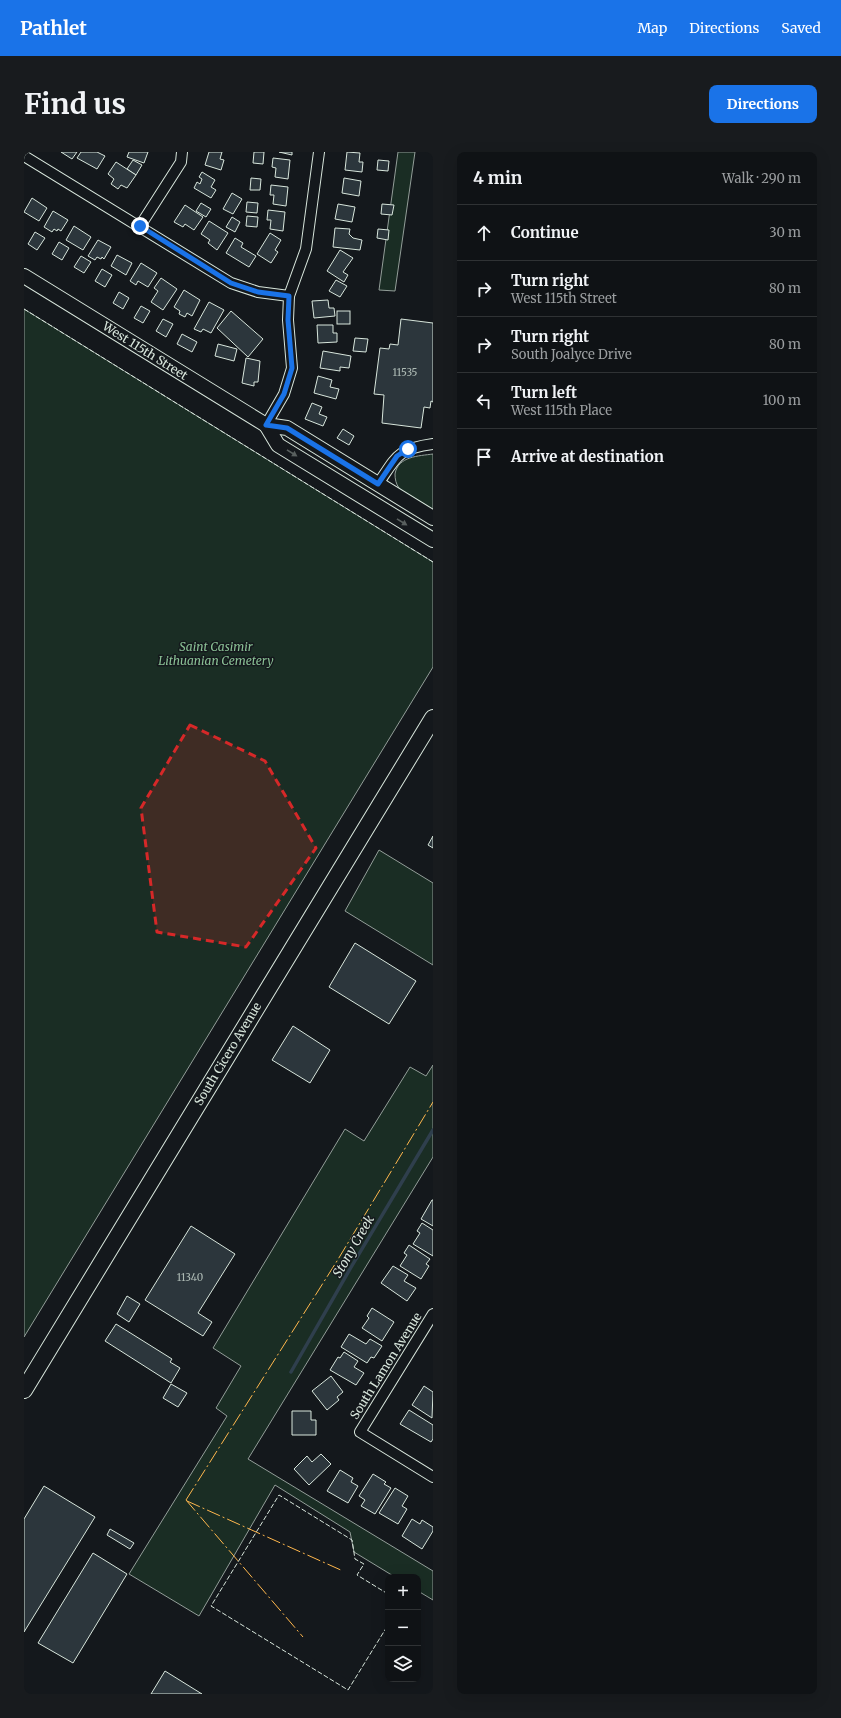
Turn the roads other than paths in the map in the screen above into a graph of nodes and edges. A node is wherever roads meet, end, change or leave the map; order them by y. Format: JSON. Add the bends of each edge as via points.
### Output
{"nodes":[{"id":1,"x":182,"y":152,"type":"edge"},
{"id":2,"x":319,"y":152,"type":"edge"},
{"id":3,"x":24,"y":156,"type":"edge"},
{"id":4,"x":140,"y":226,"type":"junction"},
{"id":5,"x":24,"y":276,"type":"edge"},
{"id":6,"x":289,"y":296,"type":"junction"},
{"id":7,"x":266,"y":425,"type":"junction"},
{"id":8,"x":433,"y":444,"type":"edge"},
{"id":9,"x":378,"y":484,"type":"junction"},
{"id":10,"x":433,"y":518,"type":"edge"},
{"id":11,"x":433,"y":540,"type":"edge"},
{"id":12,"x":433,"y":718,"type":"edge"},
{"id":13,"x":433,"y":1314,"type":"edge"},
{"id":14,"x":24,"y":1390,"type":"edge"},
{"id":15,"x":433,"y":1477,"type":"edge"}],
"edges":[{"from":1,"to":4,"type":"street","via":[[181,162]]},
{"from":2,"to":6,"type":"street","via":[[306,249]]},
{"from":3,"to":4,"type":"street"},
{"from":4,"to":6,"type":"street","via":[[231,283],[258,292]]},
{"from":5,"to":7,"type":"street","name":"West 115th Street"},
{"from":6,"to":7,"type":"street","via":[[292,368],[284,394]]},
{"from":7,"to":9,"type":"street","name":"West 115th Street","via":[[287,428]]},
{"from":7,"to":11,"type":"street","name":"West 115th Street","one_way":true,"via":[[278,445]]},
{"from":8,"to":9,"type":"street","via":[[408,449],[397,456]]},
{"from":9,"to":10,"type":"street","name":"West 115th Street"},
{"from":12,"to":14,"type":"main road","name":"South Cicero Avenue"},
{"from":13,"to":15,"type":"street","name":"South Lamon Avenue","via":[[360,1432]]}]}
